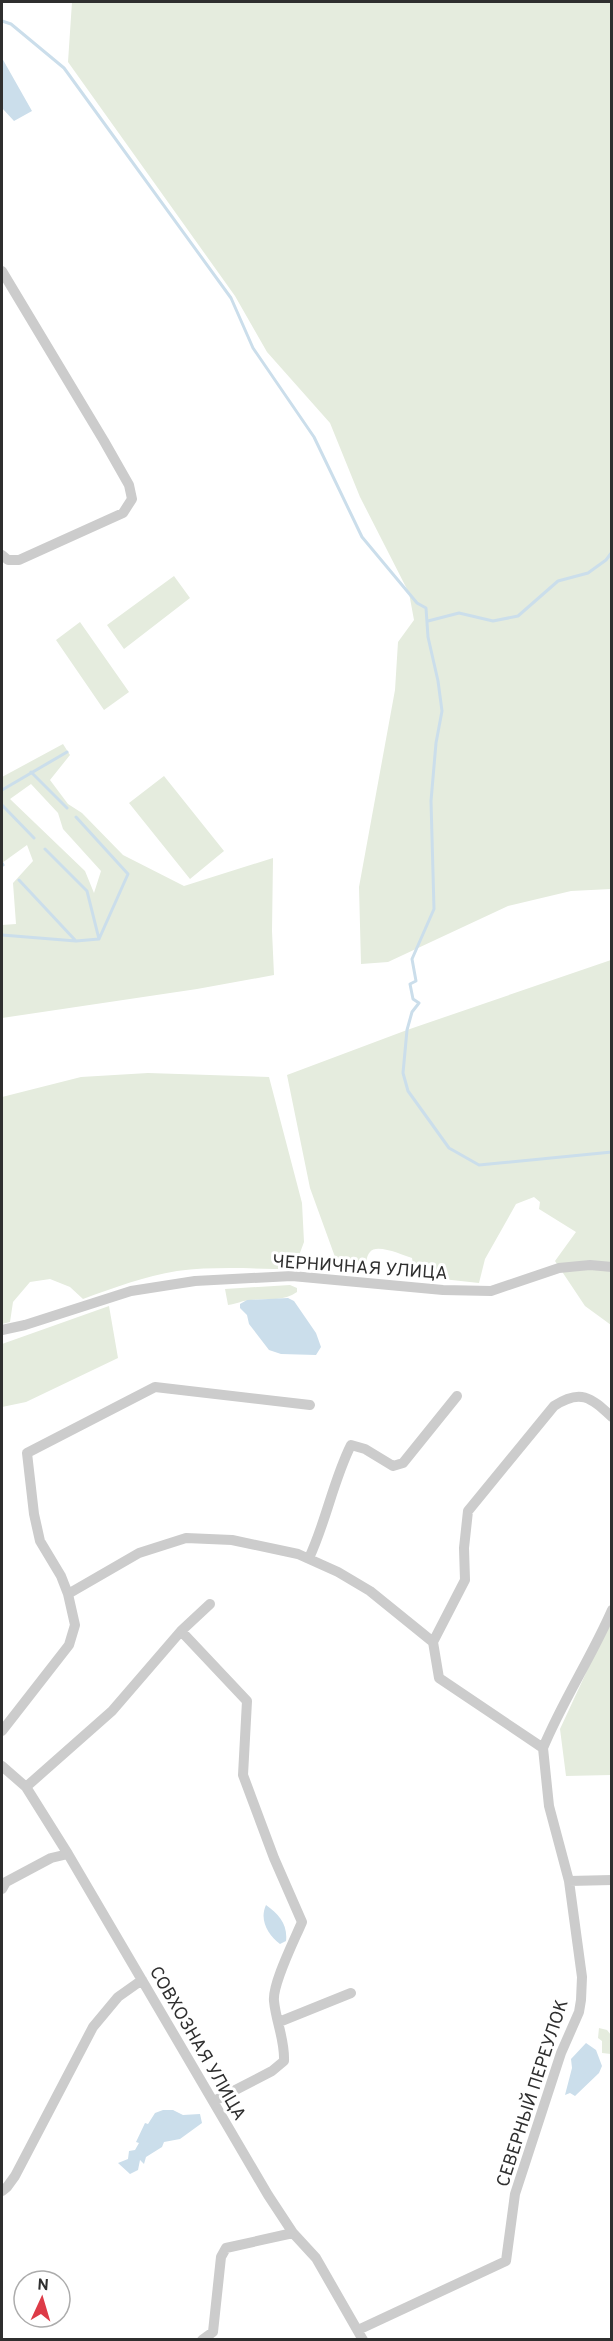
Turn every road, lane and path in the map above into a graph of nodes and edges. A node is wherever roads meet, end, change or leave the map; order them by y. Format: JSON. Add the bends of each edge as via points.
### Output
{"nodes":[{"id":1,"x":2,"y":271,"type":"edge"},
{"id":2,"x":2,"y":555,"type":"edge"},
{"id":3,"x":612,"y":1267,"type":"edge"},
{"id":4,"x":2,"y":1330,"type":"edge"},
{"id":5,"x":458,"y":1396,"type":"dead end"},
{"id":6,"x":310,"y":1405,"type":"dead end"},
{"id":7,"x":612,"y":1417,"type":"edge"},
{"id":8,"x":309,"y":1558,"type":"junction"},
{"id":9,"x":68,"y":1594,"type":"junction"},
{"id":10,"x":210,"y":1604,"type":"dead end"},
{"id":11,"x":612,"y":1610,"type":"edge"},
{"id":12,"x":181,"y":1631,"type":"junction"},
{"id":13,"x":433,"y":1642,"type":"junction"},
{"id":14,"x":2,"y":1731,"type":"edge"},
{"id":15,"x":543,"y":1748,"type":"junction"},
{"id":16,"x":2,"y":1766,"type":"edge"},
{"id":17,"x":26,"y":1787,"type":"junction"},
{"id":18,"x":68,"y":1854,"type":"junction"},
{"id":19,"x":612,"y":1880,"type":"edge"},
{"id":20,"x":569,"y":1881,"type":"junction"},
{"id":21,"x":2,"y":1889,"type":"edge"},
{"id":22,"x":142,"y":1980,"type":"junction"},
{"id":23,"x":351,"y":1993,"type":"dead end"},
{"id":24,"x":279,"y":2022,"type":"junction"},
{"id":25,"x":214,"y":2101,"type":"junction"},
{"id":26,"x":2,"y":2191,"type":"edge"},
{"id":27,"x":293,"y":2233,"type":"junction"},
{"id":28,"x":360,"y":2335,"type":"edge"},
{"id":29,"x":202,"y":2340,"type":"edge"}],
"edges":[{"from":1,"to":2,"type":"street","via":[[99,431],[129,485],[132,499],[123,513],[19,560],[8,560]]},
{"from":3,"to":4,"type":"street","name":"ЧЕРНИЧНАЯ УЛИЦА","via":[[560,1268],[491,1291],[292,1276],[195,1281],[131,1292]]},
{"from":5,"to":8,"type":"street","via":[[403,1462],[393,1466],[351,1445]]},
{"from":6,"to":9,"type":"street","via":[[154,1387],[27,1453],[40,1540]]},
{"from":7,"to":13,"type":"street","via":[[585,1396],[569,1398],[554,1406],[468,1511],[465,1580]]},
{"from":8,"to":9,"type":"street","via":[[232,1540],[186,1538],[132,1556]]},
{"from":8,"to":13,"type":"street","via":[[370,1591]]},
{"from":9,"to":14,"type":"street","via":[[75,1625],[69,1645]]},
{"from":10,"to":12,"type":"street"},
{"from":11,"to":15,"type":"street"},
{"from":12,"to":17,"type":"street","via":[[112,1711]]},
{"from":12,"to":24,"type":"street","via":[[247,1701],[243,1775],[302,1922],[273,1999]]},
{"from":13,"to":15,"type":"street","via":[[439,1678]]},
{"from":15,"to":20,"type":"street","via":[[549,1806]]},
{"from":16,"to":17,"type":"street","name":"СОВХОЗНАЯ УЛИЦА"},
{"from":17,"to":18,"type":"street","name":"СОВХОЗНАЯ УЛИЦА"},
{"from":18,"to":21,"type":"street","via":[[51,1858],[6,1882]]},
{"from":18,"to":22,"type":"street","name":"СОВХОЗНАЯ УЛИЦА"},
{"from":19,"to":20,"type":"street"},
{"from":20,"to":28,"type":"street","name":"СЕВЕРНЫЙ ПЕРЕУЛОК","via":[[582,1977],[581,2000],[515,2194],[506,2261]]},
{"from":22,"to":25,"type":"street","name":"СОВХОЗНАЯ УЛИЦА"},
{"from":22,"to":26,"type":"street","via":[[118,1997],[93,2027],[15,2176]]},
{"from":23,"to":24,"type":"street"},
{"from":24,"to":25,"type":"street","via":[[285,2045],[284,2061],[273,2071]]},
{"from":25,"to":27,"type":"street","name":"СОВХОЗНАЯ УЛИЦА"},
{"from":27,"to":28,"type":"street","name":"СОВХОЗНАЯ УЛИЦА","via":[[316,2258]]},
{"from":27,"to":29,"type":"street","via":[[226,2248],[221,2257],[213,2332]]}]}
